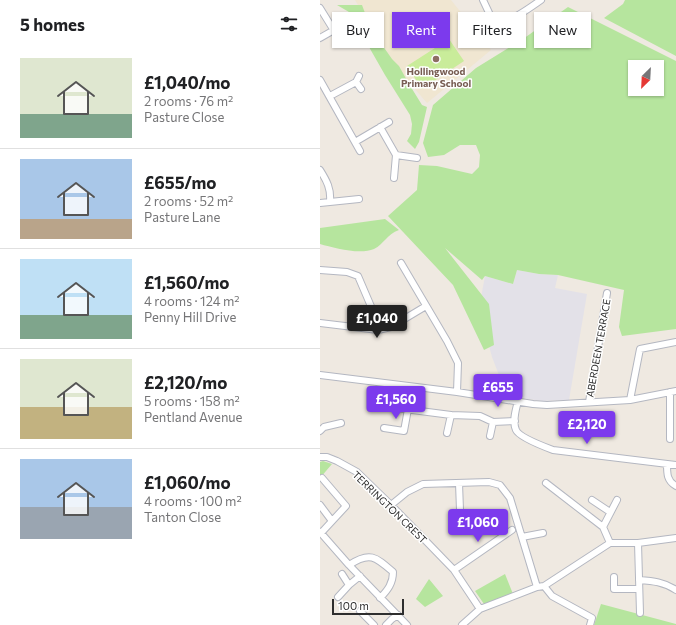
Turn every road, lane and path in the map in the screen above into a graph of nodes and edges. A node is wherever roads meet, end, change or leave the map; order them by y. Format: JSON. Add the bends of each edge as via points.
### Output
{"nodes":[{"id":1,"x":483,"y":0,"type":"edge"},
{"id":2,"x":541,"y":0,"type":"edge"},
{"id":3,"x":320,"y":8,"type":"edge"},
{"id":4,"x":332,"y":27,"type":"edge"},
{"id":5,"x":332,"y":31,"type":"edge"},
{"id":6,"x":320,"y":38,"type":"edge"},
{"id":7,"x":359,"y":76,"type":"dead end"},
{"id":8,"x":320,"y":80,"type":"edge"},
{"id":9,"x":356,"y":82,"type":"junction"},
{"id":10,"x":361,"y":88,"type":"dead end"},
{"id":11,"x":330,"y":96,"type":"junction"},
{"id":12,"x":389,"y":122,"type":"dead end"},
{"id":13,"x":380,"y":127,"type":"junction"},
{"id":14,"x":355,"y":142,"type":"junction"},
{"id":15,"x":360,"y":151,"type":"dead end"},
{"id":16,"x":396,"y":155,"type":"junction"},
{"id":17,"x":417,"y":158,"type":"dead end"},
{"id":18,"x":320,"y":170,"type":"edge"},
{"id":19,"x":394,"y":178,"type":"dead end"},
{"id":20,"x":359,"y":199,"type":"dead end"},
{"id":21,"x":330,"y":202,"type":"junction"},
{"id":22,"x":320,"y":203,"type":"edge"},
{"id":23,"x":401,"y":263,"type":"dead end"},
{"id":24,"x":320,"y":270,"type":"edge"},
{"id":25,"x":607,"y":293,"type":"dead end"},
{"id":26,"x":426,"y":306,"type":"junction"},
{"id":27,"x":320,"y":323,"type":"edge"},
{"id":28,"x":378,"y":330,"type":"junction"},
{"id":29,"x":676,"y":342,"type":"edge"},
{"id":30,"x":320,"y":375,"type":"edge"},
{"id":31,"x":673,"y":391,"type":"edge"},
{"id":32,"x":457,"y":392,"type":"junction"},
{"id":33,"x":630,"y":400,"type":"junction"},
{"id":34,"x":518,"y":401,"type":"junction"},
{"id":35,"x":589,"y":402,"type":"junction"},
{"id":36,"x":390,"y":407,"type":"dead end"},
{"id":37,"x":408,"y":409,"type":"junction"},
{"id":38,"x":451,"y":415,"type":"junction"},
{"id":39,"x":492,"y":422,"type":"junction"},
{"id":40,"x":515,"y":422,"type":"junction"},
{"id":41,"x":341,"y":423,"type":"dead end"},
{"id":42,"x":384,"y":428,"type":"dead end"},
{"id":43,"x":320,"y":431,"type":"edge"},
{"id":44,"x":447,"y":433,"type":"dead end"},
{"id":45,"x":490,"y":436,"type":"dead end"},
{"id":46,"x":670,"y":439,"type":"dead end"},
{"id":47,"x":320,"y":449,"type":"edge"},
{"id":48,"x":320,"y":457,"type":"edge"},
{"id":49,"x":667,"y":464,"type":"junction"},
{"id":50,"x":676,"y":465,"type":"edge"},
{"id":51,"x":322,"y":478,"type":"dead end"},
{"id":52,"x":459,"y":483,"type":"junction"},
{"id":53,"x":546,"y":483,"type":"dead end"},
{"id":54,"x":676,"y":486,"type":"edge"},
{"id":55,"x":592,"y":500,"type":"dead end"},
{"id":56,"x":617,"y":500,"type":"dead end"},
{"id":57,"x":320,"y":504,"type":"edge"},
{"id":58,"x":391,"y":505,"type":"junction"},
{"id":59,"x":460,"y":510,"type":"dead end"},
{"id":60,"x":610,"y":512,"type":"junction"},
{"id":61,"x":332,"y":521,"type":"junction"},
{"id":62,"x":603,"y":527,"type":"junction"},
{"id":63,"x":512,"y":530,"type":"dead end"},
{"id":64,"x":320,"y":532,"type":"edge"},
{"id":65,"x":542,"y":533,"type":"dead end"},
{"id":66,"x":522,"y":537,"type":"junction"},
{"id":67,"x":676,"y":538,"type":"edge"},
{"id":68,"x":610,"y":543,"type":"junction"},
{"id":69,"x":638,"y":543,"type":"junction"},
{"id":70,"x":350,"y":565,"type":"junction"},
{"id":71,"x":454,"y":570,"type":"junction"},
{"id":72,"x":342,"y":574,"type":"dead end"},
{"id":73,"x":360,"y":576,"type":"junction"},
{"id":74,"x":614,"y":576,"type":"dead end"},
{"id":75,"x":639,"y":580,"type":"junction"},
{"id":76,"x":349,"y":585,"type":"junction"},
{"id":77,"x":544,"y":586,"type":"junction"},
{"id":78,"x":537,"y":587,"type":"junction"},
{"id":79,"x":639,"y":589,"type":"junction"},
{"id":80,"x":676,"y":590,"type":"edge"},
{"id":81,"x":338,"y":597,"type":"dead end"},
{"id":82,"x":380,"y":598,"type":"junction"},
{"id":83,"x":480,"y":609,"type":"junction"},
{"id":84,"x":360,"y":611,"type":"dead end"},
{"id":85,"x":640,"y":613,"type":"dead end"},
{"id":86,"x":398,"y":615,"type":"junction"},
{"id":87,"x":374,"y":625,"type":"edge"},
{"id":88,"x":386,"y":625,"type":"edge"},
{"id":89,"x":407,"y":625,"type":"edge"},
{"id":90,"x":462,"y":625,"type":"edge"},
{"id":91,"x":590,"y":625,"type":"edge"}],
"edges":[{"from":1,"to":2,"type":"street","via":[[491,17],[499,22],[508,21]]},
{"from":3,"to":4,"type":"street"},
{"from":5,"to":6,"type":"street"},
{"from":7,"to":9,"type":"street"},
{"from":8,"to":11,"type":"street"},
{"from":9,"to":10,"type":"street"},
{"from":9,"to":11,"type":"street"},
{"from":11,"to":14,"type":"street"},
{"from":12,"to":13,"type":"street"},
{"from":13,"to":14,"type":"street"},
{"from":13,"to":16,"type":"street"},
{"from":14,"to":15,"type":"street"},
{"from":16,"to":17,"type":"street"},
{"from":16,"to":19,"type":"street"},
{"from":18,"to":21,"type":"street","via":[[330,187]]},
{"from":20,"to":21,"type":"street"},
{"from":21,"to":22,"type":"street"},
{"from":23,"to":26,"type":"street"},
{"from":24,"to":28,"type":"street","via":[[347,272],[358,276]]},
{"from":25,"to":35,"type":"street","name":"ABERDEEN TERRACE"},
{"from":26,"to":28,"type":"street","via":[[391,327]]},
{"from":26,"to":32,"type":"street","via":[[458,363]]},
{"from":27,"to":28,"type":"street"},
{"from":29,"to":33,"type":"street","via":[[640,349]]},
{"from":30,"to":32,"type":"street"},
{"from":31,"to":33,"type":"street"},
{"from":31,"to":46,"type":"street"},
{"from":32,"to":34,"type":"street"},
{"from":33,"to":35,"type":"street"},
{"from":34,"to":35,"type":"street","via":[[546,405]]},
{"from":34,"to":40,"type":"street"},
{"from":36,"to":37,"type":"street"},
{"from":37,"to":38,"type":"street"},
{"from":37,"to":42,"type":"street","via":[[404,431]]},
{"from":38,"to":39,"type":"street","via":[[480,416]]},
{"from":38,"to":44,"type":"street"},
{"from":39,"to":40,"type":"street"},
{"from":39,"to":45,"type":"street"},
{"from":40,"to":49,"type":"street","via":[[516,430],[520,434],[553,450]]},
{"from":41,"to":43,"type":"street","via":[[324,427]]},
{"from":47,"to":48,"type":"street"},
{"from":48,"to":58,"type":"street","name":"TERRINGTON CREST","via":[[337,461],[357,472]]},
{"from":49,"to":50,"type":"street"},
{"from":49,"to":54,"type":"street","via":[[667,477]]},
{"from":51,"to":61,"type":"street","via":[[346,506]]},
{"from":52,"to":58,"type":"street","via":[[424,484],[407,492]]},
{"from":52,"to":59,"type":"street"},
{"from":52,"to":66,"type":"street","via":[[489,482],[500,485],[510,498]]},
{"from":53,"to":62,"type":"street"},
{"from":55,"to":60,"type":"street"},
{"from":56,"to":60,"type":"street"},
{"from":57,"to":61,"type":"street"},
{"from":58,"to":71,"type":"street","name":"TERRINGTON CREST"},
{"from":60,"to":62,"type":"street"},
{"from":61,"to":64,"type":"street"},
{"from":62,"to":68,"type":"street"},
{"from":63,"to":71,"type":"street"},
{"from":64,"to":70,"type":"street"},
{"from":65,"to":66,"type":"street"},
{"from":66,"to":78,"type":"street"},
{"from":67,"to":69,"type":"street"},
{"from":68,"to":69,"type":"street"},
{"from":68,"to":77,"type":"street"},
{"from":69,"to":75,"type":"street"},
{"from":70,"to":73,"type":"street"},
{"from":70,"to":82,"type":"street","via":[[368,556],[378,559],[393,572],[388,591]]},
{"from":71,"to":83,"type":"street","name":"TERRINGTON CREST"},
{"from":72,"to":76,"type":"street"},
{"from":73,"to":76,"type":"street"},
{"from":73,"to":82,"type":"street"},
{"from":74,"to":79,"type":"street","via":[[614,589]]},
{"from":75,"to":79,"type":"street"},
{"from":75,"to":80,"type":"street","via":[[655,581]]},
{"from":76,"to":81,"type":"street"},
{"from":77,"to":78,"type":"street"},
{"from":77,"to":91,"type":"street","via":[[552,596],[592,618]]},
{"from":78,"to":83,"type":"street"},
{"from":79,"to":85,"type":"street"},
{"from":82,"to":86,"type":"street"},
{"from":83,"to":90,"type":"street"},
{"from":84,"to":87,"type":"street"},
{"from":86,"to":88,"type":"street"},
{"from":86,"to":89,"type":"street"}]}
